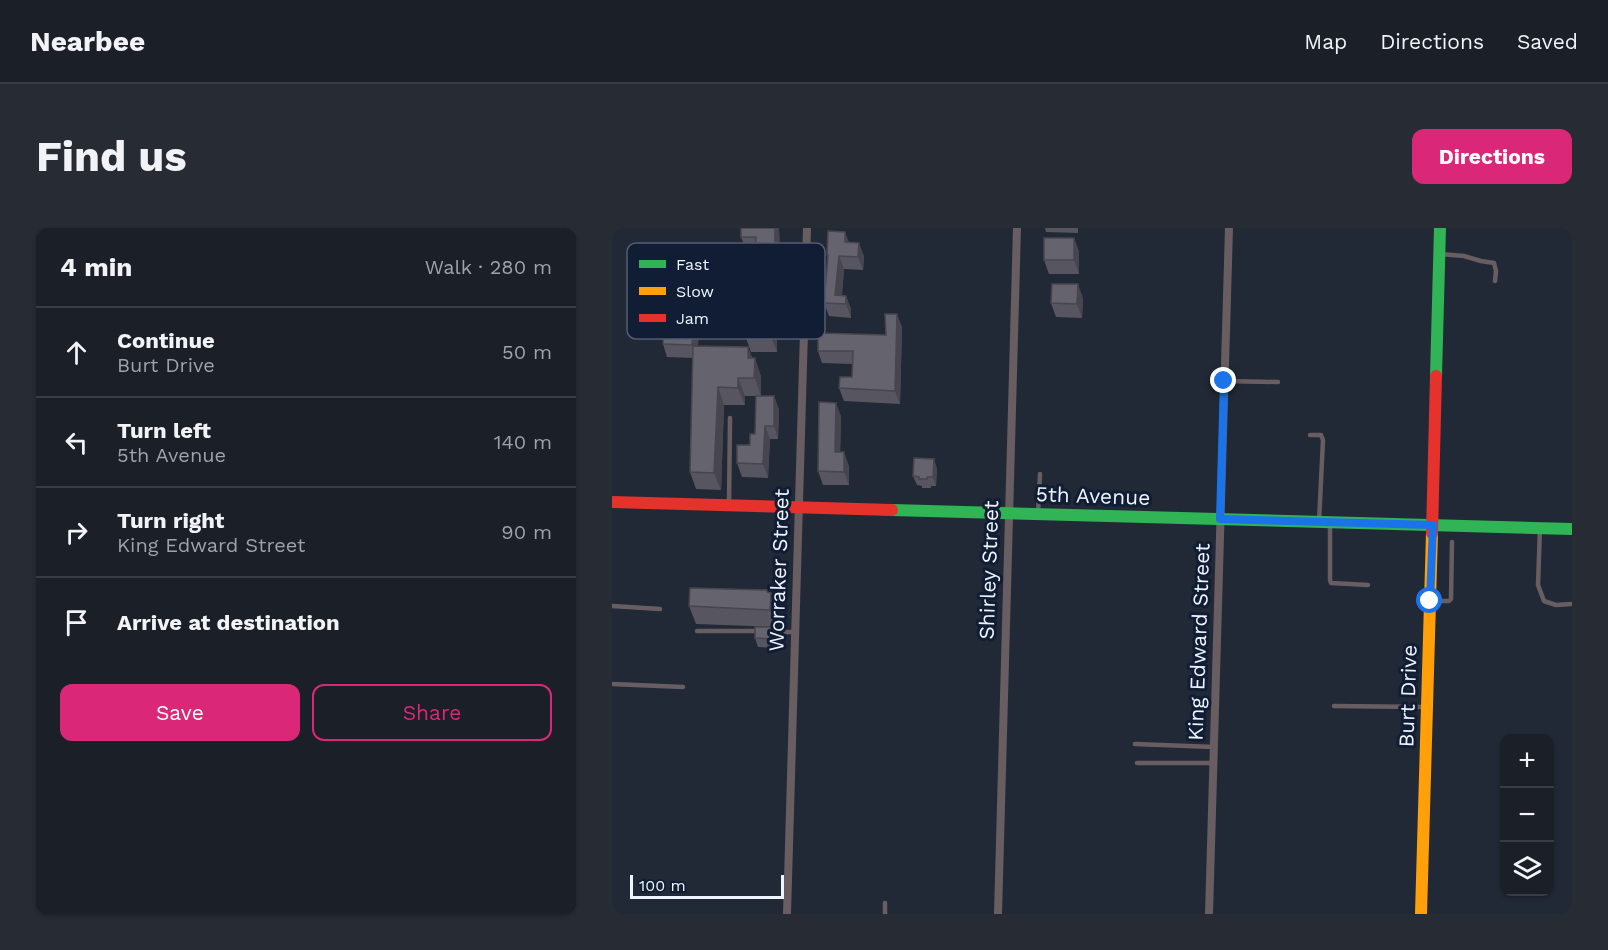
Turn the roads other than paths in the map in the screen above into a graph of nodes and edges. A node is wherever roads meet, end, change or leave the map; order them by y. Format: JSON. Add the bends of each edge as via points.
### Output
{"nodes":[{"id":1,"x":807,"y":228,"type":"edge"},
{"id":2,"x":1017,"y":228,"type":"edge"},
{"id":3,"x":1229,"y":228,"type":"edge"},
{"id":4,"x":1440,"y":228,"type":"edge"},
{"id":5,"x":807,"y":243,"type":"edge"},
{"id":6,"x":1440,"y":254,"type":"junction"},
{"id":7,"x":1495,"y":281,"type":"dead end"},
{"id":8,"x":804,"y":339,"type":"edge"},
{"id":9,"x":1224,"y":381,"type":"junction"},
{"id":10,"x":1278,"y":382,"type":"dead end"},
{"id":11,"x":730,"y":418,"type":"dead end"},
{"id":12,"x":1310,"y":435,"type":"dead end"},
{"id":13,"x":1040,"y":474,"type":"dead end"},
{"id":14,"x":612,"y":502,"type":"edge"},
{"id":15,"x":729,"y":505,"type":"junction"},
{"id":16,"x":799,"y":507,"type":"junction"},
{"id":17,"x":1008,"y":513,"type":"junction"},
{"id":18,"x":1038,"y":514,"type":"junction"},
{"id":19,"x":1220,"y":519,"type":"junction"},
{"id":20,"x":1325,"y":522,"type":"junction"},
{"id":21,"x":1433,"y":525,"type":"junction"},
{"id":22,"x":1540,"y":528,"type":"junction"},
{"id":23,"x":1572,"y":530,"type":"edge"},
{"id":24,"x":1452,"y":542,"type":"dead end"},
{"id":25,"x":1368,"y":585,"type":"dead end"},
{"id":26,"x":1430,"y":601,"type":"junction"},
{"id":27,"x":1572,"y":604,"type":"edge"},
{"id":28,"x":612,"y":606,"type":"edge"},
{"id":29,"x":660,"y":609,"type":"dead end"},
{"id":30,"x":697,"y":631,"type":"dead end"},
{"id":31,"x":795,"y":632,"type":"junction"},
{"id":32,"x":612,"y":684,"type":"edge"},
{"id":33,"x":683,"y":687,"type":"dead end"},
{"id":34,"x":1334,"y":706,"type":"dead end"},
{"id":35,"x":1427,"y":707,"type":"junction"},
{"id":36,"x":1135,"y":744,"type":"dead end"},
{"id":37,"x":1214,"y":747,"type":"junction"},
{"id":38,"x":1137,"y":763,"type":"dead end"},
{"id":39,"x":1213,"y":763,"type":"junction"},
{"id":40,"x":885,"y":903,"type":"dead end"},
{"id":41,"x":787,"y":914,"type":"edge"},
{"id":42,"x":885,"y":914,"type":"edge"},
{"id":43,"x":998,"y":914,"type":"edge"},
{"id":44,"x":1209,"y":914,"type":"edge"},
{"id":45,"x":1421,"y":914,"type":"edge"}],
"edges":[{"from":1,"to":5,"type":"street","name":"Worraker Street"},
{"from":2,"to":17,"type":"street","name":"Shirley Street"},
{"from":3,"to":9,"type":"street","name":"King Edward Street"},
{"from":4,"to":6,"type":"street","name":"Burt Drive"},
{"from":6,"to":7,"type":"lane","via":[[1494,263]]},
{"from":6,"to":21,"type":"street","name":"Burt Drive"},
{"from":8,"to":16,"type":"street","name":"Worraker Street"},
{"from":9,"to":10,"type":"lane"},
{"from":9,"to":19,"type":"street","name":"King Edward Street"},
{"from":11,"to":15,"type":"lane"},
{"from":12,"to":20,"type":"lane","via":[[1321,435],[1323,440]]},
{"from":13,"to":18,"type":"lane"},
{"from":14,"to":15,"type":"street","name":"5th Avenue"},
{"from":15,"to":16,"type":"street","name":"5th Avenue"},
{"from":16,"to":17,"type":"street","name":"5th Avenue"},
{"from":16,"to":31,"type":"street","name":"Worraker Street"},
{"from":17,"to":18,"type":"street","name":"5th Avenue"},
{"from":17,"to":43,"type":"street","name":"Shirley Street"},
{"from":18,"to":19,"type":"street","name":"5th Avenue"},
{"from":19,"to":20,"type":"street","name":"5th Avenue"},
{"from":19,"to":37,"type":"street","name":"King Edward Street"},
{"from":20,"to":21,"type":"street","name":"5th Avenue"},
{"from":20,"to":25,"type":"lane","via":[[1331,583]]},
{"from":21,"to":22,"type":"street","name":"5th Avenue"},
{"from":21,"to":26,"type":"street","name":"Burt Drive"},
{"from":22,"to":23,"type":"street","name":"5th Avenue"},
{"from":22,"to":27,"type":"lane","via":[[1538,585],[1544,601]]},
{"from":24,"to":26,"type":"lane","via":[[1451,599]]},
{"from":26,"to":35,"type":"street","name":"Burt Drive"},
{"from":28,"to":29,"type":"lane"},
{"from":30,"to":31,"type":"lane"},
{"from":31,"to":41,"type":"street","name":"Worraker Street"},
{"from":32,"to":33,"type":"lane"},
{"from":34,"to":35,"type":"lane"},
{"from":35,"to":45,"type":"street","name":"Burt Drive"},
{"from":36,"to":37,"type":"lane"},
{"from":37,"to":39,"type":"street","name":"King Edward Street"},
{"from":38,"to":39,"type":"lane"},
{"from":39,"to":44,"type":"street","name":"King Edward Street"},
{"from":40,"to":42,"type":"lane"}]}
